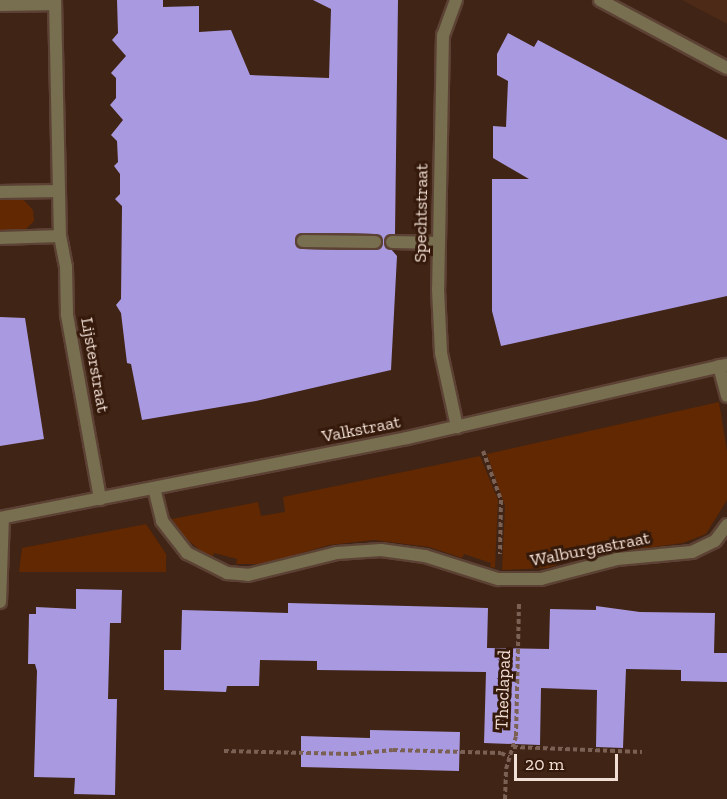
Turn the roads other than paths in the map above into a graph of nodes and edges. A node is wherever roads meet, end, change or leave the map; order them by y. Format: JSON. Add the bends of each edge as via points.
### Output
{"nodes":[{"id":1,"x":456,"y":0,"type":"edge"},
{"id":2,"x":600,"y":0,"type":"edge"},
{"id":3,"x":55,"y":2,"type":"edge"},
{"id":4,"x":0,"y":5,"type":"edge"},
{"id":5,"x":727,"y":68,"type":"edge"},
{"id":6,"x":59,"y":191,"type":"junction"},
{"id":7,"x":0,"y":192,"type":"edge"},
{"id":8,"x":60,"y":236,"type":"junction"},
{"id":9,"x":0,"y":238,"type":"edge"},
{"id":10,"x":303,"y":241,"type":"dead end"},
{"id":11,"x":375,"y":242,"type":"dead end"},
{"id":12,"x":392,"y":242,"type":"dead end"},
{"id":13,"x":439,"y":243,"type":"junction"},
{"id":14,"x":723,"y":365,"type":"edge"},
{"id":15,"x":727,"y":396,"type":"edge"},
{"id":16,"x":457,"y":427,"type":"junction"},
{"id":17,"x":154,"y":488,"type":"junction"},
{"id":18,"x":100,"y":499,"type":"junction"},
{"id":19,"x":2,"y":518,"type":"edge"},
{"id":20,"x":725,"y":532,"type":"edge"},
{"id":21,"x":0,"y":602,"type":"edge"}],
"edges":[{"from":1,"to":13,"type":"street","name":"Spechtstraat","via":[[443,35]]},
{"from":2,"to":5,"type":"street"},
{"from":3,"to":4,"type":"street","name":"Lijsterstraat"},
{"from":3,"to":6,"type":"street","name":"Lijsterstraat"},
{"from":6,"to":7,"type":"street"},
{"from":6,"to":8,"type":"street","name":"Lijsterstraat"},
{"from":8,"to":9,"type":"street"},
{"from":8,"to":18,"type":"street","name":"Lijsterstraat","via":[[66,267],[67,315]]},
{"from":10,"to":11,"type":"street"},
{"from":12,"to":13,"type":"street"},
{"from":13,"to":16,"type":"street","name":"Spechtstraat","via":[[439,331]]},
{"from":14,"to":15,"type":"street"},
{"from":14,"to":16,"type":"street","name":"Valkstraat"},
{"from":16,"to":17,"type":"street","name":"Valkstraat"},
{"from":17,"to":18,"type":"street","name":"Valkstraat"},
{"from":17,"to":20,"type":"street","name":"Walburgastraat","via":[[162,521],[172,537],[187,553],[227,573],[270,572],[315,557],[381,550],[425,556],[498,579],[541,579],[617,559],[692,552],[705,548]]},
{"from":18,"to":19,"type":"street","name":"Valkstraat"},
{"from":19,"to":21,"type":"street"}]}
